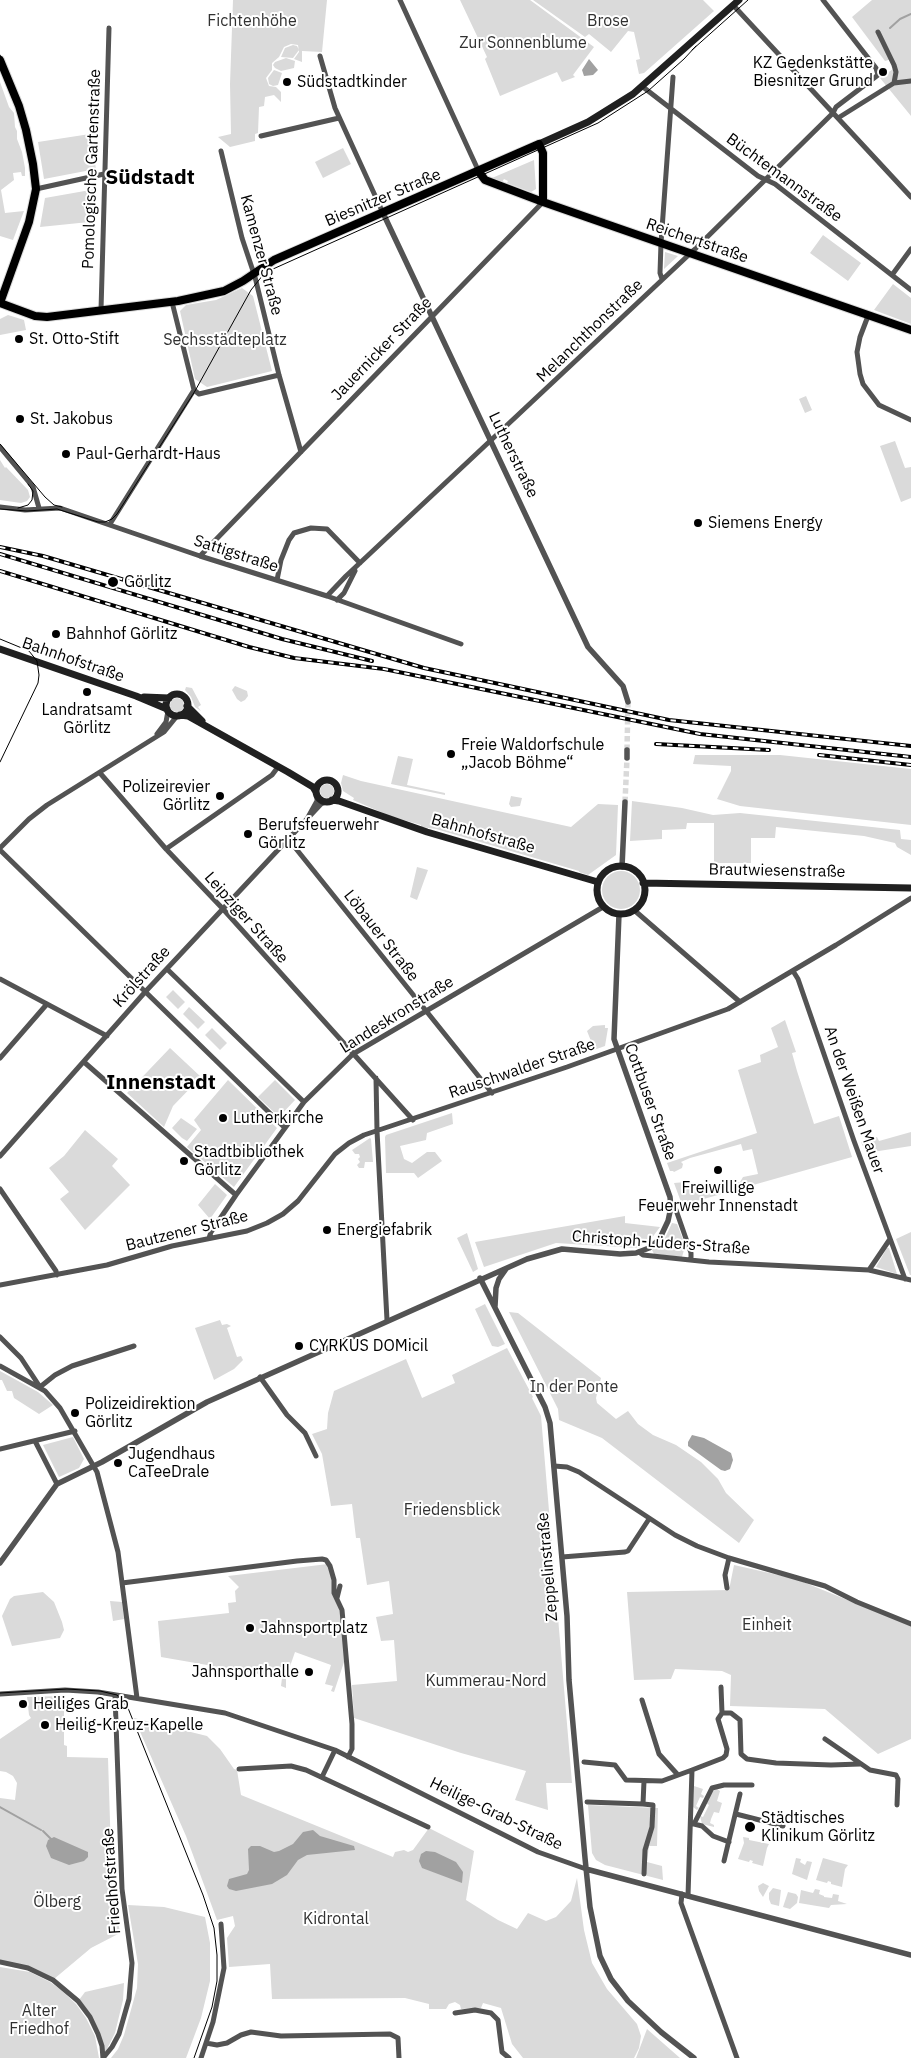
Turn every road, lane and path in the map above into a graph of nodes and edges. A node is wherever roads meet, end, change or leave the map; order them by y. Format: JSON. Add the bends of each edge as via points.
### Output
{"nodes":[{"id":1,"x":400,"y":0,"type":"edge"},
{"id":2,"x":823,"y":0,"type":"edge"},
{"id":3,"x":736,"y":2,"type":"edge"},
{"id":4,"x":109,"y":28,"type":"dead end"},
{"id":5,"x":878,"y":32,"type":"dead end"},
{"id":6,"x":320,"y":56,"type":"dead end"},
{"id":7,"x":0,"y":60,"type":"edge"},
{"id":8,"x":673,"y":77,"type":"dead end"},
{"id":9,"x":911,"y":81,"type":"edge"},
{"id":10,"x":894,"y":83,"type":"junction"},
{"id":11,"x":643,"y":86,"type":"junction"},
{"id":12,"x":670,"y":109,"type":"junction"},
{"id":13,"x":833,"y":112,"type":"junction"},
{"id":14,"x":339,"y":118,"type":"junction"},
{"id":15,"x":838,"y":118,"type":"junction"},
{"id":16,"x":261,"y":136,"type":"dead end"},
{"id":17,"x":540,"y":144,"type":"junction"},
{"id":18,"x":221,"y":150,"type":"dead end"},
{"id":19,"x":479,"y":172,"type":"junction"},
{"id":20,"x":104,"y":174,"type":"junction"},
{"id":21,"x":766,"y":178,"type":"junction"},
{"id":22,"x":36,"y":189,"type":"junction"},
{"id":23,"x":911,"y":197,"type":"edge"},
{"id":24,"x":542,"y":202,"type":"junction"},
{"id":25,"x":383,"y":213,"type":"junction"},
{"id":26,"x":661,"y":243,"type":"junction"},
{"id":27,"x":911,"y":249,"type":"edge"},
{"id":28,"x":689,"y":254,"type":"junction"},
{"id":29,"x":254,"y":272,"type":"junction"},
{"id":30,"x":892,"y":275,"type":"junction"},
{"id":31,"x":662,"y":279,"type":"junction"},
{"id":32,"x":911,"y":290,"type":"edge"},
{"id":33,"x":172,"y":302,"type":"junction"},
{"id":34,"x":0,"y":303,"type":"edge"},
{"id":35,"x":101,"y":310,"type":"junction"},
{"id":36,"x":868,"y":316,"type":"junction"},
{"id":37,"x":432,"y":317,"type":"junction"},
{"id":38,"x":911,"y":330,"type":"edge"},
{"id":39,"x":279,"y":374,"type":"junction"},
{"id":40,"x":194,"y":390,"type":"junction"},
{"id":41,"x":911,"y":420,"type":"edge"},
{"id":42,"x":490,"y":442,"type":"junction"},
{"id":43,"x":0,"y":447,"type":"edge"},
{"id":44,"x":301,"y":452,"type":"junction"},
{"id":45,"x":0,"y":507,"type":"edge"},
{"id":46,"x":39,"y":508,"type":"junction"},
{"id":47,"x":110,"y":524,"type":"junction"},
{"id":48,"x":200,"y":556,"type":"junction"},
{"id":49,"x":360,"y":563,"type":"junction"},
{"id":50,"x":277,"y":580,"type":"junction"},
{"id":51,"x":327,"y":596,"type":"junction"},
{"id":52,"x":337,"y":600,"type":"junction"},
{"id":53,"x":461,"y":644,"type":"dead end"},
{"id":54,"x":0,"y":649,"type":"edge"},
{"id":55,"x":136,"y":696,"type":"junction"},
{"id":56,"x":169,"y":698,"type":"junction"},
{"id":57,"x":628,"y":702,"type":"tunnel mouth"},
{"id":58,"x":187,"y":706,"type":"junction"},
{"id":59,"x":168,"y":710,"type":"junction"},
{"id":60,"x":179,"y":715,"type":"junction"},
{"id":61,"x":212,"y":730,"type":"junction"},
{"id":62,"x":153,"y":738,"type":"junction"},
{"id":63,"x":627,"y":750,"type":"tunnel mouth"},
{"id":64,"x":627,"y":758,"type":"tunnel mouth"},
{"id":65,"x":278,"y":767,"type":"junction"},
{"id":66,"x":288,"y":772,"type":"junction"},
{"id":67,"x":100,"y":773,"type":"junction"},
{"id":68,"x":321,"y":782,"type":"junction"},
{"id":69,"x":338,"y":792,"type":"junction"},
{"id":70,"x":317,"y":794,"type":"junction"},
{"id":71,"x":330,"y":801,"type":"junction"},
{"id":72,"x":625,"y":802,"type":"tunnel mouth"},
{"id":73,"x":361,"y":810,"type":"junction"},
{"id":74,"x":307,"y":819,"type":"junction"},
{"id":75,"x":289,"y":840,"type":"junction"},
{"id":76,"x":0,"y":849,"type":"edge"},
{"id":77,"x":166,"y":849,"type":"junction"},
{"id":78,"x":622,"y":867,"type":"junction"},
{"id":79,"x":598,"y":882,"type":"junction"},
{"id":80,"x":643,"y":883,"type":"junction"},
{"id":81,"x":911,"y":888,"type":"edge"},
{"id":82,"x":911,"y":898,"type":"edge"},
{"id":83,"x":603,"y":907,"type":"junction"},
{"id":84,"x":223,"y":909,"type":"junction"},
{"id":85,"x":634,"y":910,"type":"junction"},
{"id":86,"x":619,"y":914,"type":"junction"},
{"id":87,"x":167,"y":969,"type":"junction"},
{"id":88,"x":793,"y":971,"type":"junction"},
{"id":89,"x":0,"y":979,"type":"edge"},
{"id":90,"x":146,"y":991,"type":"junction"},
{"id":91,"x":740,"y":1002,"type":"junction"},
{"id":92,"x":47,"y":1004,"type":"junction"},
{"id":93,"x":425,"y":1011,"type":"junction"},
{"id":94,"x":107,"y":1036,"type":"junction"},
{"id":95,"x":616,"y":1050,"type":"junction"},
{"id":96,"x":353,"y":1054,"type":"junction"},
{"id":97,"x":0,"y":1058,"type":"edge"},
{"id":98,"x":84,"y":1062,"type":"junction"},
{"id":99,"x":376,"y":1078,"type":"junction"},
{"id":100,"x":492,"y":1093,"type":"junction"},
{"id":101,"x":304,"y":1102,"type":"junction"},
{"id":102,"x":412,"y":1120,"type":"junction"},
{"id":103,"x":285,"y":1128,"type":"junction"},
{"id":104,"x":376,"y":1131,"type":"junction"},
{"id":105,"x":0,"y":1156,"type":"edge"},
{"id":106,"x":0,"y":1189,"type":"edge"},
{"id":107,"x":236,"y":1195,"type":"junction"},
{"id":108,"x":671,"y":1207,"type":"junction"},
{"id":109,"x":209,"y":1238,"type":"junction"},
{"id":110,"x":890,"y":1239,"type":"junction"},
{"id":111,"x":639,"y":1252,"type":"junction"},
{"id":112,"x":691,"y":1260,"type":"junction"},
{"id":113,"x":508,"y":1266,"type":"junction"},
{"id":114,"x":869,"y":1270,"type":"junction"},
{"id":115,"x":57,"y":1275,"type":"junction"},
{"id":116,"x":480,"y":1278,"type":"junction"},
{"id":117,"x":908,"y":1280,"type":"edge"},
{"id":118,"x":0,"y":1285,"type":"edge"},
{"id":119,"x":495,"y":1309,"type":"junction"},
{"id":120,"x":387,"y":1320,"type":"junction"},
{"id":121,"x":0,"y":1337,"type":"edge"},
{"id":122,"x":134,"y":1346,"type":"dead end"},
{"id":123,"x":0,"y":1366,"type":"edge"},
{"id":124,"x":260,"y":1377,"type":"junction"},
{"id":125,"x":40,"y":1387,"type":"junction"},
{"id":126,"x":75,"y":1431,"type":"junction"},
{"id":127,"x":35,"y":1441,"type":"junction"},
{"id":128,"x":0,"y":1449,"type":"edge"},
{"id":129,"x":316,"y":1456,"type":"dead end"},
{"id":130,"x":94,"y":1466,"type":"junction"},
{"id":131,"x":554,"y":1466,"type":"junction"},
{"id":132,"x":57,"y":1484,"type":"junction"},
{"id":133,"x":649,"y":1519,"type":"junction"},
{"id":134,"x":562,"y":1557,"type":"junction"},
{"id":135,"x":728,"y":1558,"type":"junction"},
{"id":136,"x":0,"y":1563,"type":"edge"},
{"id":137,"x":122,"y":1582,"type":"junction"},
{"id":138,"x":340,"y":1586,"type":"dead end"},
{"id":139,"x":727,"y":1588,"type":"dead end"},
{"id":140,"x":337,"y":1598,"type":"junction"},
{"id":141,"x":911,"y":1624,"type":"edge"},
{"id":142,"x":722,"y":1687,"type":"dead end"},
{"id":143,"x":0,"y":1694,"type":"edge"},
{"id":144,"x":115,"y":1694,"type":"junction"},
{"id":145,"x":137,"y":1698,"type":"junction"},
{"id":146,"x":642,"y":1700,"type":"dead end"},
{"id":147,"x":722,"y":1713,"type":"junction"},
{"id":148,"x":825,"y":1739,"type":"dead end"},
{"id":149,"x":335,"y":1750,"type":"junction"},
{"id":150,"x":348,"y":1757,"type":"junction"},
{"id":151,"x":584,"y":1762,"type":"dead end"},
{"id":152,"x":860,"y":1764,"type":"junction"},
{"id":153,"x":240,"y":1769,"type":"dead end"},
{"id":154,"x":692,"y":1770,"type":"junction"},
{"id":155,"x":678,"y":1775,"type":"junction"},
{"id":156,"x":322,"y":1777,"type":"junction"},
{"id":157,"x":619,"y":1780,"type":"dead end"},
{"id":158,"x":626,"y":1780,"type":"junction"},
{"id":159,"x":644,"y":1781,"type":"junction"},
{"id":160,"x":752,"y":1785,"type":"dead end"},
{"id":161,"x":740,"y":1794,"type":"dead end"},
{"id":162,"x":587,"y":1802,"type":"dead end"},
{"id":163,"x":643,"y":1804,"type":"junction"},
{"id":164,"x":897,"y":1805,"type":"dead end"},
{"id":165,"x":736,"y":1814,"type":"junction"},
{"id":166,"x":692,"y":1824,"type":"junction"},
{"id":167,"x":783,"y":1826,"type":"dead end"},
{"id":168,"x":428,"y":1827,"type":"dead end"},
{"id":169,"x":729,"y":1842,"type":"junction"},
{"id":170,"x":723,"y":1865,"type":"dead end"},
{"id":171,"x":586,"y":1868,"type":"junction"},
{"id":172,"x":644,"y":1874,"type":"dead end"},
{"id":173,"x":685,"y":1895,"type":"junction"},
{"id":174,"x":221,"y":1924,"type":"dead end"},
{"id":175,"x":911,"y":1955,"type":"edge"},
{"id":176,"x":0,"y":1962,"type":"edge"},
{"id":177,"x":455,"y":2013,"type":"dead end"},
{"id":178,"x":206,"y":2042,"type":"junction"},
{"id":179,"x":103,"y":2058,"type":"edge"},
{"id":180,"x":200,"y":2058,"type":"edge"},
{"id":181,"x":399,"y":2058,"type":"edge"},
{"id":182,"x":509,"y":2058,"type":"edge"},
{"id":183,"x":694,"y":2058,"type":"edge"},
{"id":184,"x":736,"y":2058,"type":"edge"}],
"edges":[{"from":1,"to":19,"type":"street"},
{"from":2,"to":13,"type":"street","name":"Melanchthonstraße","via":[[878,73]]},
{"from":3,"to":11,"type":"main road","name":"Biesnitzer Straße"},
{"from":3,"to":13,"type":"street"},
{"from":4,"to":20,"type":"street","name":"Pomologische Gartenstraße"},
{"from":5,"to":10,"type":"street","via":[[894,65]]},
{"from":6,"to":14,"type":"street"},
{"from":7,"to":22,"type":"main road","via":[[26,130]]},
{"from":8,"to":12,"type":"street"},
{"from":9,"to":10,"type":"street"},
{"from":10,"to":15,"type":"street"},
{"from":11,"to":12,"type":"street","name":"Büchtemannstraße"},
{"from":11,"to":17,"type":"main road","name":"Biesnitzer Straße","via":[[588,122]]},
{"from":12,"to":21,"type":"street","name":"Büchtemannstraße","via":[[758,176]]},
{"from":12,"to":26,"type":"street"},
{"from":13,"to":15,"type":"street"},
{"from":13,"to":21,"type":"street","name":"Melanchthonstraße"},
{"from":14,"to":16,"type":"street"},
{"from":14,"to":25,"type":"street"},
{"from":15,"to":23,"type":"street"},
{"from":17,"to":19,"type":"main road","name":"Biesnitzer Straße"},
{"from":17,"to":24,"type":"main road","via":[[543,153]]},
{"from":18,"to":29,"type":"street","name":"Kamenzer Straße","via":[[242,238]]},
{"from":19,"to":24,"type":"main road","name":"Reichertstraße","via":[[484,180]]},
{"from":19,"to":25,"type":"main road","name":"Biesnitzer Straße"},
{"from":20,"to":22,"type":"street"},
{"from":20,"to":35,"type":"street","name":"Pomologische Gartenstraße"},
{"from":21,"to":28,"type":"street","name":"Melanchthonstraße"},
{"from":21,"to":30,"type":"street","name":"Büchtemannstraße"},
{"from":22,"to":34,"type":"main road","via":[[30,222]]},
{"from":24,"to":26,"type":"main road","name":"Reichertstraße"},
{"from":24,"to":37,"type":"street","name":"Jauernicker Straße"},
{"from":25,"to":29,"type":"main road","name":"Biesnitzer Straße","via":[[274,260]]},
{"from":25,"to":37,"type":"street","name":"Lutherstraße"},
{"from":26,"to":28,"type":"main road","name":"Reichertstraße"},
{"from":26,"to":31,"type":"street"},
{"from":27,"to":30,"type":"street"},
{"from":28,"to":31,"type":"street","name":"Melanchthonstraße"},
{"from":28,"to":36,"type":"main road","name":"Reichertstraße"},
{"from":29,"to":33,"type":"main road","name":"Biesnitzer Straße","via":[[224,290]]},
{"from":29,"to":39,"type":"street","name":"Kamenzer Straße"},
{"from":30,"to":32,"type":"street","name":"Büchtemannstraße"},
{"from":31,"to":42,"type":"street","name":"Melanchthonstraße"},
{"from":33,"to":35,"type":"main road","name":"Biesnitzer Straße"},
{"from":33,"to":40,"type":"street"},
{"from":34,"to":35,"type":"main road","name":"Biesnitzer Straße","via":[[40,316]]},
{"from":36,"to":38,"type":"main road","name":"Reichertstraße"},
{"from":36,"to":41,"type":"street","via":[[857,352],[863,384],[879,405]]},
{"from":37,"to":42,"type":"street","name":"Lutherstraße"},
{"from":37,"to":44,"type":"street","name":"Jauernicker Straße"},
{"from":39,"to":40,"type":"street","via":[[199,394]]},
{"from":39,"to":44,"type":"street","name":"Kamenzer Straße"},
{"from":40,"to":47,"type":"street"},
{"from":42,"to":49,"type":"street","name":"Melanchthonstraße"},
{"from":42,"to":57,"type":"street","name":"Lutherstraße","via":[[588,647],[623,686]]},
{"from":43,"to":46,"type":"street","via":[[33,487]]},
{"from":44,"to":48,"type":"street","name":"Jauernicker Straße"},
{"from":45,"to":46,"type":"street","name":"Sattigstraße"},
{"from":46,"to":47,"type":"street","name":"Sattigstraße","via":[[58,507]]},
{"from":47,"to":48,"type":"street","name":"Sattigstraße"},
{"from":48,"to":50,"type":"street","name":"Sattigstraße"},
{"from":49,"to":50,"type":"street","via":[[327,529],[311,528],[294,534],[289,540]]},
{"from":49,"to":51,"type":"street","name":"Melanchthonstraße"},
{"from":49,"to":52,"type":"street","name":"Melanchthonstraße"},
{"from":50,"to":51,"type":"street","name":"Sattigstraße"},
{"from":51,"to":52,"type":"street","name":"Sattigstraße"},
{"from":52,"to":53,"type":"street","name":"Sattigstraße"},
{"from":54,"to":55,"type":"main road","name":"Bahnhofstraße"},
{"from":55,"to":56,"type":"main road","name":"Bahnhofstraße"},
{"from":55,"to":59,"type":"main road","name":"Bahnhofstraße"},
{"from":56,"to":58,"type":"main road","name":"Bahnhofstraße","via":[[181,695]]},
{"from":56,"to":59,"type":"main road"},
{"from":58,"to":60,"type":"main road","via":[[186,711]]},
{"from":58,"to":61,"type":"main road","name":"Bahnhofstraße"},
{"from":59,"to":60,"type":"main road","name":"Bahnhofstraße"},
{"from":59,"to":62,"type":"street","via":[[164,725]]},
{"from":60,"to":61,"type":"main road","name":"Bahnhofstraße","via":[[188,716]]},
{"from":60,"to":62,"type":"street"},
{"from":61,"to":65,"type":"main road","name":"Bahnhofstraße"},
{"from":62,"to":67,"type":"street"},
{"from":63,"to":64,"type":"street"},
{"from":65,"to":66,"type":"main road","name":"Bahnhofstraße"},
{"from":65,"to":77,"type":"street","via":[[272,775]]},
{"from":66,"to":68,"type":"main road","name":"Bahnhofstraße","via":[[312,782]]},
{"from":66,"to":70,"type":"main road","name":"Bahnhofstraße","via":[[313,787]]},
{"from":67,"to":76,"type":"street","via":[[47,805]]},
{"from":67,"to":77,"type":"street","name":"Leipziger Straße"},
{"from":68,"to":69,"type":"main road","via":[[333,782]]},
{"from":68,"to":70,"type":"main road","name":"Krölstraße","via":[[317,786]]},
{"from":69,"to":71,"type":"main road","name":"Krölstraße"},
{"from":69,"to":73,"type":"main road","name":"Bahnhofstraße"},
{"from":70,"to":71,"type":"main road","via":[[321,800]]},
{"from":70,"to":74,"type":"street","name":"Krölstraße"},
{"from":71,"to":73,"type":"main road","name":"Bahnhofstraße","via":[[339,801]]},
{"from":71,"to":74,"type":"street","name":"Krölstraße","via":[[321,804]]},
{"from":72,"to":78,"type":"street"},
{"from":73,"to":79,"type":"main road","name":"Bahnhofstraße"},
{"from":74,"to":75,"type":"street","name":"Krölstraße"},
{"from":75,"to":84,"type":"street","name":"Krölstraße"},
{"from":75,"to":93,"type":"street","name":"Löbauer Straße"},
{"from":76,"to":90,"type":"street"},
{"from":77,"to":84,"type":"street","name":"Leipziger Straße"},
{"from":78,"to":79,"type":"main road","via":[[608,871]]},
{"from":78,"to":80,"type":"main road","via":[[635,872]]},
{"from":79,"to":83,"type":"main road","via":[[597,895]]},
{"from":80,"to":81,"type":"main road","name":"Brautwiesenstraße"},
{"from":80,"to":85,"type":"main road","via":[[643,897]]},
{"from":82,"to":88,"type":"street","name":"Rauschwalder Straße"},
{"from":83,"to":86,"type":"main road"},
{"from":83,"to":93,"type":"street","name":"Landeskronstraße"},
{"from":84,"to":87,"type":"street","name":"Krölstraße"},
{"from":84,"to":96,"type":"street","name":"Leipziger Straße"},
{"from":85,"to":86,"type":"main road"},
{"from":85,"to":91,"type":"street"},
{"from":86,"to":95,"type":"street","name":"Cottbuser Straße","via":[[613,1035]]},
{"from":87,"to":90,"type":"street","name":"Krölstraße"},
{"from":87,"to":101,"type":"street"},
{"from":88,"to":91,"type":"street","name":"Rauschwalder Straße"},
{"from":88,"to":110,"type":"street","name":"An der Weißen Mauer"},
{"from":89,"to":92,"type":"street"},
{"from":90,"to":94,"type":"street","name":"Krölstraße"},
{"from":90,"to":103,"type":"street"},
{"from":91,"to":95,"type":"street","name":"Rauschwalder Straße"},
{"from":92,"to":94,"type":"street"},
{"from":92,"to":97,"type":"street"},
{"from":93,"to":96,"type":"street","name":"Landeskronstraße"},
{"from":93,"to":100,"type":"street","name":"Löbauer Straße"},
{"from":94,"to":98,"type":"street","name":"Krölstraße"},
{"from":95,"to":100,"type":"street","name":"Rauschwalder Straße"},
{"from":95,"to":108,"type":"street","name":"Cottbuser Straße"},
{"from":96,"to":99,"type":"street","name":"Leipziger Straße"},
{"from":96,"to":101,"type":"street","name":"Landeskronstraße"},
{"from":98,"to":105,"type":"street","name":"Krölstraße"},
{"from":98,"to":107,"type":"street"},
{"from":99,"to":102,"type":"street","name":"Leipziger Straße"},
{"from":99,"to":104,"type":"street"},
{"from":100,"to":102,"type":"street","name":"Rauschwalder Straße"},
{"from":101,"to":103,"type":"street","name":"Landeskronstraße"},
{"from":102,"to":104,"type":"street","name":"Rauschwalder Straße"},
{"from":103,"to":107,"type":"street","name":"Landeskronstraße"},
{"from":104,"to":109,"type":"street","name":"Bautzener Straße","via":[[349,1143],[336,1154],[298,1201],[283,1214],[247,1231]]},
{"from":104,"to":120,"type":"street"},
{"from":106,"to":115,"type":"street"},
{"from":107,"to":109,"type":"street","name":"Landeskronstraße"},
{"from":108,"to":111,"type":"street","via":[[662,1236]]},
{"from":108,"to":112,"type":"street","name":"Cottbuser Straße","via":[[675,1209]]},
{"from":109,"to":115,"type":"street","name":"Bautzener Straße"},
{"from":110,"to":114,"type":"street"},
{"from":110,"to":117,"type":"street","name":"An der Weißen Mauer"},
{"from":111,"to":112,"type":"street","name":"Christoph-Lüders-Straße"},
{"from":111,"to":113,"type":"street","name":"Christoph-Lüders-Straße","via":[[620,1254],[562,1249]]},
{"from":112,"to":114,"type":"street","name":"Christoph-Lüders-Straße"},
{"from":113,"to":116,"type":"street","name":"Christoph-Lüders-Straße"},
{"from":113,"to":119,"type":"street","via":[[496,1288]]},
{"from":114,"to":117,"type":"street","name":"Christoph-Lüders-Straße"},
{"from":115,"to":118,"type":"street","name":"Bautzener Straße"},
{"from":116,"to":119,"type":"street","name":"Zeppelinstraße"},
{"from":116,"to":120,"type":"street","name":"Christoph-Lüders-Straße"},
{"from":119,"to":131,"type":"street","name":"Zeppelinstraße","via":[[548,1415]]},
{"from":120,"to":124,"type":"street","name":"Christoph-Lüders-Straße"},
{"from":121,"to":125,"type":"street","via":[[21,1358]]},
{"from":122,"to":125,"type":"street","via":[[72,1366],[55,1374]]},
{"from":123,"to":125,"type":"street"},
{"from":124,"to":129,"type":"street","via":[[305,1433]]},
{"from":124,"to":130,"type":"street","name":"Christoph-Lüders-Straße","via":[[207,1402]]},
{"from":125,"to":126,"type":"street","via":[[60,1408]]},
{"from":126,"to":127,"type":"street"},
{"from":126,"to":130,"type":"street"},
{"from":127,"to":128,"type":"street"},
{"from":127,"to":132,"type":"street"},
{"from":130,"to":132,"type":"street","name":"Christoph-Lüders-Straße"},
{"from":130,"to":137,"type":"street","via":[[118,1552]]},
{"from":131,"to":133,"type":"street","via":[[579,1472]]},
{"from":131,"to":134,"type":"street","name":"Zeppelinstraße"},
{"from":132,"to":136,"type":"street"},
{"from":133,"to":134,"type":"street","via":[[628,1551]]},
{"from":133,"to":135,"type":"street","via":[[675,1535]]},
{"from":134,"to":171,"type":"street","name":"Zeppelinstraße"},
{"from":135,"to":139,"type":"street"},
{"from":135,"to":141,"type":"street","via":[[825,1586]]},
{"from":137,"to":140,"type":"street","via":[[322,1559],[328,1562]]},
{"from":137,"to":145,"type":"street"},
{"from":138,"to":140,"type":"street"},
{"from":140,"to":150,"type":"street","via":[[342,1610],[353,1737]]},
{"from":142,"to":147,"type":"street"},
{"from":143,"to":144,"type":"street","name":"Heilige-Grab-Straße","via":[[66,1690]]},
{"from":144,"to":145,"type":"street","name":"Heilige-Grab-Straße"},
{"from":144,"to":179,"type":"street","name":"Friedhofstraße","via":[[122,1889],[132,1982],[119,2034]]},
{"from":145,"to":149,"type":"street","name":"Heilige-Grab-Straße","via":[[225,1713]]},
{"from":146,"to":155,"type":"street","via":[[659,1754]]},
{"from":147,"to":152,"type":"street","via":[[731,1713],[739,1718],[741,1754],[747,1759],[776,1763]]},
{"from":147,"to":154,"type":"street","via":[[718,1719],[727,1749],[725,1757]]},
{"from":148,"to":152,"type":"street"},
{"from":149,"to":150,"type":"street","name":"Heilige-Grab-Straße"},
{"from":149,"to":156,"type":"street"},
{"from":150,"to":171,"type":"street","name":"Heilige-Grab-Straße","via":[[538,1852]]},
{"from":151,"to":158,"type":"street","via":[[615,1765]]},
{"from":152,"to":164,"type":"street","via":[[875,1772],[896,1775]]},
{"from":153,"to":156,"type":"street","via":[[291,1766]]},
{"from":154,"to":155,"type":"street"},
{"from":154,"to":166,"type":"street"},
{"from":155,"to":159,"type":"street","via":[[662,1781]]},
{"from":156,"to":168,"type":"street"},
{"from":157,"to":158,"type":"street"},
{"from":158,"to":159,"type":"street"},
{"from":159,"to":163,"type":"street"},
{"from":160,"to":166,"type":"street","via":[[712,1788]]},
{"from":161,"to":165,"type":"street"},
{"from":162,"to":163,"type":"street"},
{"from":163,"to":172,"type":"street","via":[[652,1804],[652,1827],[645,1850]]},
{"from":165,"to":167,"type":"street"},
{"from":165,"to":169,"type":"street"},
{"from":166,"to":169,"type":"street","via":[[702,1826],[713,1836]]},
{"from":166,"to":173,"type":"street","via":[[690,1876]]},
{"from":169,"to":170,"type":"street"},
{"from":171,"to":173,"type":"street","name":"Heilige-Grab-Straße"},
{"from":171,"to":183,"type":"street","name":"Zeppelinstraße","via":[[597,1943],[611,1980],[643,2016]]},
{"from":173,"to":175,"type":"street","name":"Heilige-Grab-Straße"},
{"from":173,"to":184,"type":"street","via":[[681,1903]]},
{"from":174,"to":178,"type":"street","via":[[224,1968]]},
{"from":176,"to":179,"type":"street","via":[[28,1968],[53,1980],[78,2001],[98,2034]]},
{"from":177,"to":182,"type":"street","via":[[474,2010],[492,2013],[498,2020],[502,2052]]},
{"from":178,"to":180,"type":"street"},
{"from":178,"to":181,"type":"street","via":[[217,2045],[256,2032],[281,2036],[390,2034],[398,2038]]}]}
